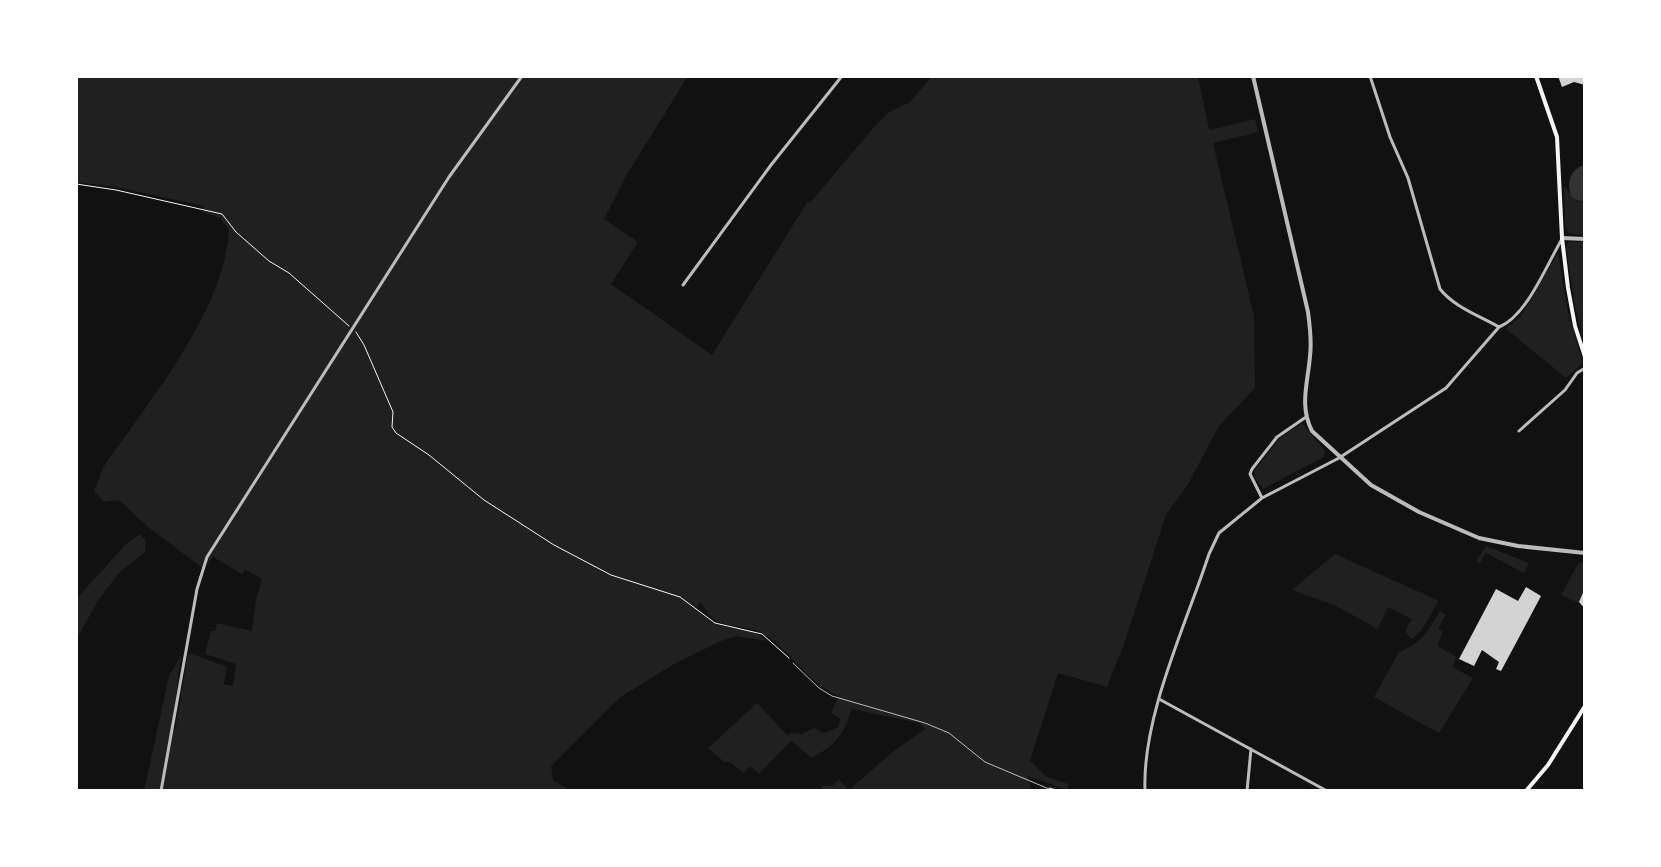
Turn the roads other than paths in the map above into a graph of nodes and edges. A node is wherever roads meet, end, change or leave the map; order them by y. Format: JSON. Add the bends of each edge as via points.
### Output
{"nodes":[{"id":1,"x":522,"y":76,"type":"edge"},
{"id":2,"x":842,"y":76,"type":"edge"},
{"id":3,"x":1253,"y":76,"type":"edge"},
{"id":4,"x":1370,"y":76,"type":"edge"},
{"id":5,"x":1536,"y":76,"type":"edge"},
{"id":6,"x":1562,"y":238,"type":"junction"},
{"id":7,"x":1585,"y":239,"type":"edge"},
{"id":8,"x":683,"y":285,"type":"dead end"},
{"id":9,"x":1499,"y":327,"type":"junction"},
{"id":10,"x":1585,"y":357,"type":"edge"},
{"id":11,"x":1585,"y":368,"type":"edge"},
{"id":12,"x":1306,"y":417,"type":"junction"},
{"id":13,"x":1519,"y":431,"type":"dead end"},
{"id":14,"x":1339,"y":458,"type":"junction"},
{"id":15,"x":1262,"y":498,"type":"junction"},
{"id":16,"x":1585,"y":553,"type":"edge"},
{"id":17,"x":793,"y":663,"type":"road end"},
{"id":18,"x":1159,"y":699,"type":"junction"},
{"id":19,"x":1585,"y":706,"type":"edge"},
{"id":20,"x":1251,"y":749,"type":"junction"},
{"id":21,"x":1050,"y":789,"type":"joint"},
{"id":22,"x":1145,"y":789,"type":"edge"},
{"id":23,"x":161,"y":791,"type":"edge"},
{"id":24,"x":1056,"y":791,"type":"edge"},
{"id":25,"x":1138,"y":791,"type":"edge"},
{"id":26,"x":1247,"y":791,"type":"edge"},
{"id":27,"x":1327,"y":791,"type":"edge"},
{"id":28,"x":1526,"y":791,"type":"edge"}],
"edges":[{"from":1,"to":23,"type":"street","via":[[449,177],[202,568]]},
{"from":2,"to":8,"type":"street"},
{"from":3,"to":12,"type":"street","via":[[1308,312]]},
{"from":4,"to":9,"type":"street","via":[[1408,178],[1440,289]]},
{"from":5,"to":6,"type":"main road","via":[[1557,137]]},
{"from":6,"to":7,"type":"street"},
{"from":6,"to":9,"type":"street","via":[[1521,310]]},
{"from":6,"to":10,"type":"main road"},
{"from":9,"to":14,"type":"street","via":[[1446,388]]},
{"from":11,"to":13,"type":"street"},
{"from":12,"to":14,"type":"street","via":[[1312,431]]},
{"from":12,"to":15,"type":"street","via":[[1277,437],[1252,469]]},
{"from":14,"to":15,"type":"street"},
{"from":14,"to":16,"type":"street","via":[[1371,485],[1479,538]]},
{"from":15,"to":18,"type":"street","via":[[1219,533]]},
{"from":17,"to":21,"type":"lane","via":[[832,696],[949,733],[985,762]]},
{"from":18,"to":20,"type":"street"},
{"from":18,"to":22,"type":"street"},
{"from":19,"to":28,"type":"main road"},
{"from":20,"to":26,"type":"street"},
{"from":20,"to":27,"type":"street"},
{"from":21,"to":24,"type":"street"},
{"from":22,"to":25,"type":"street"}]}
